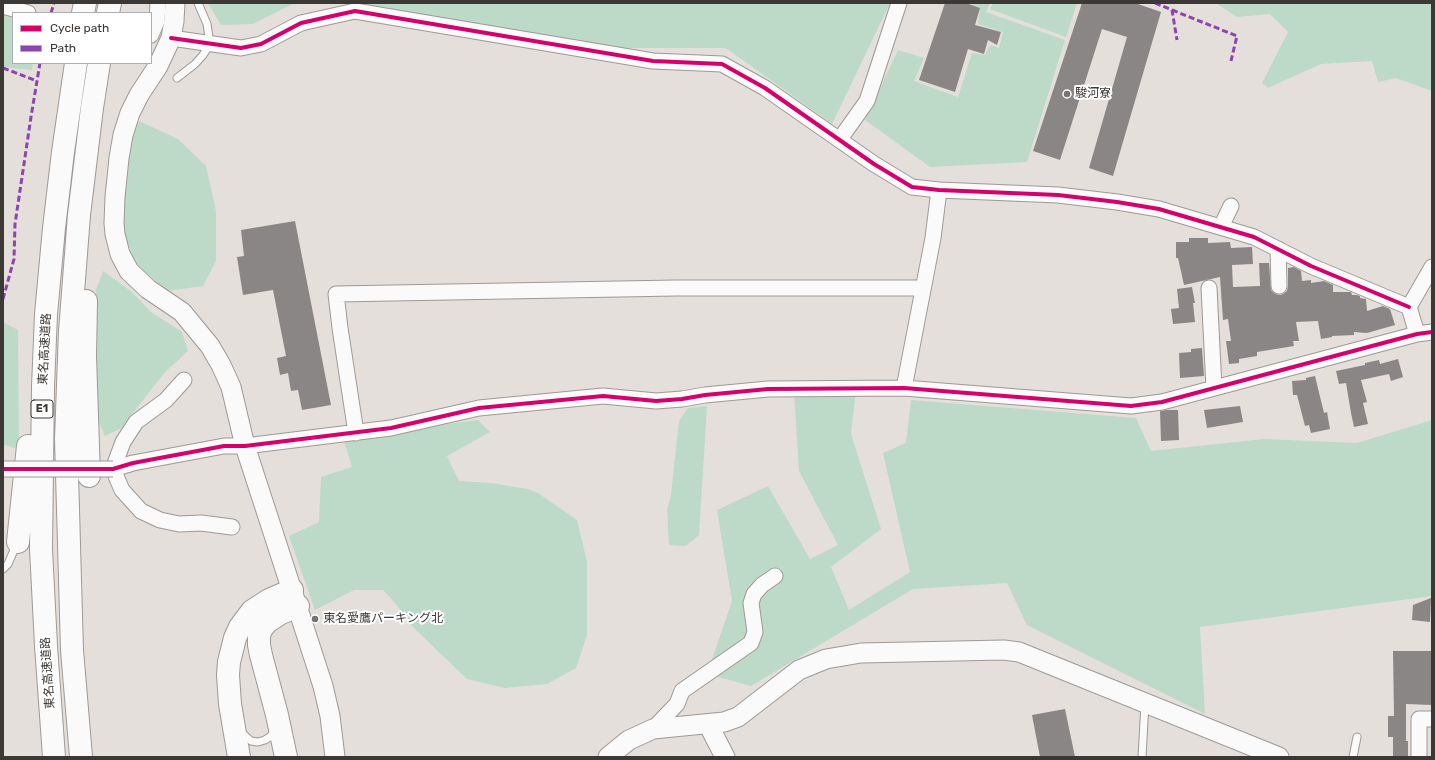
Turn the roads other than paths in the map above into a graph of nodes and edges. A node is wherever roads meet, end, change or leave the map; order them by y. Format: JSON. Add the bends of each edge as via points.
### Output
{"nodes":[{"id":1,"x":158,"y":3,"type":"edge"},
{"id":2,"x":175,"y":3,"type":"edge"},
{"id":3,"x":198,"y":3,"type":"edge"},
{"id":4,"x":899,"y":3,"type":"edge"},
{"id":5,"x":3,"y":6,"type":"edge"},
{"id":6,"x":24,"y":12,"type":"edge"},
{"id":7,"x":152,"y":33,"type":"edge"},
{"id":8,"x":171,"y":38,"type":"junction"},
{"id":9,"x":210,"y":44,"type":"junction"},
{"id":10,"x":76,"y":64,"type":"edge"},
{"id":11,"x":99,"y":64,"type":"edge"},
{"id":12,"x":178,"y":78,"type":"dead end"},
{"id":13,"x":92,"y":108,"type":"junction"},
{"id":14,"x":840,"y":139,"type":"junction"},
{"id":15,"x":939,"y":190,"type":"junction"},
{"id":16,"x":1231,"y":206,"type":"dead end"},
{"id":17,"x":1221,"y":227,"type":"junction"},
{"id":18,"x":54,"y":228,"type":"junction"},
{"id":19,"x":1278,"y":249,"type":"junction"},
{"id":20,"x":1432,"y":267,"type":"edge"},
{"id":21,"x":1279,"y":286,"type":"dead end"},
{"id":22,"x":923,"y":288,"type":"junction"},
{"id":23,"x":1209,"y":288,"type":"dead end"},
{"id":24,"x":1409,"y":307,"type":"junction"},
{"id":25,"x":1432,"y":332,"type":"edge"},
{"id":26,"x":1417,"y":334,"type":"junction"},
{"id":27,"x":184,"y":380,"type":"dead end"},
{"id":28,"x":904,"y":388,"type":"junction"},
{"id":29,"x":1214,"y":388,"type":"junction"},
{"id":30,"x":356,"y":433,"type":"junction"},
{"id":31,"x":245,"y":446,"type":"junction"},
{"id":32,"x":4,"y":469,"type":"edge"},
{"id":33,"x":113,"y":469,"type":"junction"},
{"id":34,"x":89,"y":476,"type":"dead end"},
{"id":35,"x":232,"y":527,"type":"dead end"},
{"id":36,"x":18,"y":542,"type":"joint"},
{"id":37,"x":3,"y":570,"type":"edge"},
{"id":38,"x":775,"y":576,"type":"dead end"},
{"id":39,"x":295,"y":598,"type":"junction"},
{"id":40,"x":1145,"y":703,"type":"junction"},
{"id":41,"x":277,"y":715,"type":"junction"},
{"id":42,"x":1432,"y":719,"type":"edge"},
{"id":43,"x":234,"y":724,"type":"junction"},
{"id":44,"x":708,"y":724,"type":"junction"},
{"id":45,"x":653,"y":729,"type":"junction"},
{"id":46,"x":1357,"y":737,"type":"dead end"},
{"id":47,"x":54,"y":757,"type":"edge"},
{"id":48,"x":81,"y":757,"type":"edge"},
{"id":49,"x":239,"y":757,"type":"edge"},
{"id":50,"x":286,"y":757,"type":"edge"},
{"id":51,"x":335,"y":757,"type":"edge"},
{"id":52,"x":608,"y":757,"type":"edge"},
{"id":53,"x":725,"y":757,"type":"edge"},
{"id":54,"x":1142,"y":757,"type":"edge"},
{"id":55,"x":1279,"y":757,"type":"edge"},
{"id":56,"x":1353,"y":757,"type":"edge"},
{"id":57,"x":1419,"y":757,"type":"edge"}],
"edges":[{"from":1,"to":7,"type":"street","via":[[157,21]]},
{"from":2,"to":8,"type":"street"},
{"from":3,"to":9,"type":"lane","via":[[207,24]]},
{"from":4,"to":14,"type":"street","via":[[866,101]]},
{"from":5,"to":6,"type":"street"},
{"from":8,"to":9,"type":"street"},
{"from":8,"to":31,"type":"street","via":[[126,124],[117,173],[115,234],[120,254],[129,270],[148,289],[182,312],[210,346],[231,387]]},
{"from":9,"to":12,"type":"lane","via":[[195,64]]},
{"from":9,"to":14,"type":"street","via":[[241,48],[261,44],[301,22],[355,11],[653,61],[722,64],[764,88]]},
{"from":10,"to":18,"type":"highway","name":"東名高速道路","number":"E1"},
{"from":11,"to":13,"type":"highway","name":"東名高速道路","number":"E1"},
{"from":13,"to":34,"type":"highway","via":[[85,356]]},
{"from":13,"to":48,"type":"highway","name":"東名高速道路","number":"E1","via":[[79,215],[70,331],[66,439],[72,650]]},
{"from":14,"to":15,"type":"street","via":[[912,187]]},
{"from":15,"to":17,"type":"street","via":[[1058,195],[1117,202],[1159,209]]},
{"from":15,"to":22,"type":"street"},
{"from":16,"to":17,"type":"street"},
{"from":17,"to":19,"type":"street","via":[[1254,237]]},
{"from":18,"to":36,"type":"highway","via":[[34,358]]},
{"from":18,"to":47,"type":"highway","name":"東名高速道路","number":"E1","via":[[46,314],[43,387],[41,548]]},
{"from":19,"to":21,"type":"street"},
{"from":19,"to":24,"type":"street"},
{"from":20,"to":24,"type":"street"},
{"from":22,"to":28,"type":"street"},
{"from":22,"to":30,"type":"street","via":[[676,288],[336,294]]},
{"from":23,"to":29,"type":"street"},
{"from":24,"to":26,"type":"street"},
{"from":25,"to":26,"type":"street"},
{"from":26,"to":29,"type":"street"},
{"from":27,"to":33,"type":"street","via":[[166,400],[136,422],[123,442]]},
{"from":28,"to":29,"type":"street","via":[[1131,406],[1162,402]]},
{"from":28,"to":30,"type":"street","via":[[768,389],[656,401],[603,396],[479,408],[391,428]]},
{"from":30,"to":31,"type":"street"},
{"from":31,"to":33,"type":"street","via":[[224,446]]},
{"from":31,"to":39,"type":"street"},
{"from":32,"to":33,"type":"street","bridge":true},
{"from":33,"to":35,"type":"street","via":[[122,490],[141,511],[160,520],[179,524],[201,523]]},
{"from":36,"to":37,"type":"lane"},
{"from":38,"to":45,"type":"street","via":[[754,594],[751,603],[755,632],[751,643],[682,691],[677,704]]},
{"from":39,"to":41,"type":"highway","via":[[281,613],[267,622],[259,635],[261,655]]},
{"from":39,"to":43,"type":"highway","via":[[269,600],[252,611],[240,627],[229,662],[228,675]]},
{"from":39,"to":51,"type":"street","via":[[323,686]]},
{"from":40,"to":44,"type":"street","via":[[1019,652],[1004,650],[860,653],[826,660],[798,670],[738,717]]},
{"from":40,"to":54,"type":"lane"},
{"from":40,"to":55,"type":"street"},
{"from":41,"to":43,"type":"lane","via":[[271,736],[258,742],[251,741]]},
{"from":41,"to":50,"type":"highway"},
{"from":42,"to":57,"type":"street","via":[[1419,718]]},
{"from":43,"to":49,"type":"highway"},
{"from":44,"to":45,"type":"street"},
{"from":44,"to":53,"type":"street"},
{"from":45,"to":52,"type":"street","via":[[629,740]]},
{"from":46,"to":56,"type":"lane"}]}
